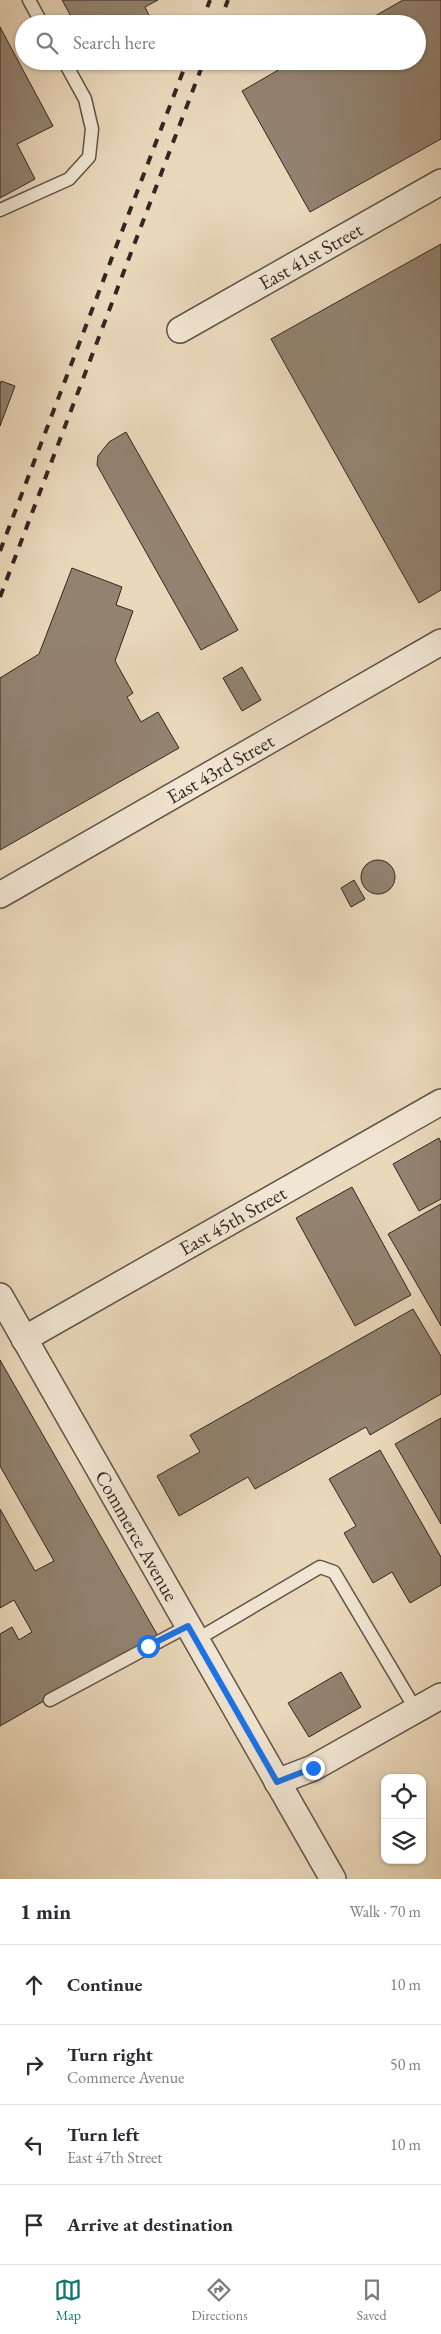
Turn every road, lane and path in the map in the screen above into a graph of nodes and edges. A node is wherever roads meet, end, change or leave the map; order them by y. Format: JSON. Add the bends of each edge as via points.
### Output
{"nodes":[{"id":1,"x":29,"y":0,"type":"edge"},
{"id":2,"x":37,"y":15,"type":"edge"},
{"id":3,"x":69,"y":70,"type":"edge"},
{"id":4,"x":441,"y":182,"type":"edge"},
{"id":5,"x":0,"y":210,"type":"edge"},
{"id":6,"x":180,"y":330,"type":"dead end"},
{"id":7,"x":441,"y":642,"type":"edge"},
{"id":8,"x":0,"y":895,"type":"edge"},
{"id":9,"x":441,"y":1102,"type":"edge"},
{"id":10,"x":0,"y":1296,"type":"edge"},
{"id":11,"x":24,"y":1339,"type":"junction"},
{"id":12,"x":192,"y":1633,"type":"junction"},
{"id":13,"x":441,"y":1696,"type":"edge"},
{"id":14,"x":50,"y":1700,"type":"dead end"},
{"id":15,"x":416,"y":1710,"type":"junction"},
{"id":16,"x":277,"y":1782,"type":"junction"},
{"id":17,"x":333,"y":1879,"type":"edge"}],
"edges":[{"from":1,"to":2,"type":"lane"},
{"from":3,"to":5,"type":"lane","via":[[85,98],[92,129],[89,157],[69,178]]},
{"from":4,"to":6,"type":"street","name":"East 41st Street"},
{"from":7,"to":8,"type":"street","name":"East 43rd Street"},
{"from":9,"to":11,"type":"street","name":"East 45th Street"},
{"from":10,"to":11,"type":"street","name":"Commerce Avenue"},
{"from":11,"to":12,"type":"street","name":"Commerce Avenue"},
{"from":12,"to":14,"type":"lane"},
{"from":12,"to":15,"type":"lane","via":[[320,1567],[334,1572]]},
{"from":12,"to":16,"type":"street","name":"Commerce Avenue"},
{"from":13,"to":15,"type":"street"},
{"from":15,"to":16,"type":"street","via":[[313,1768]]},
{"from":16,"to":17,"type":"street","name":"Commerce Avenue"}]}
